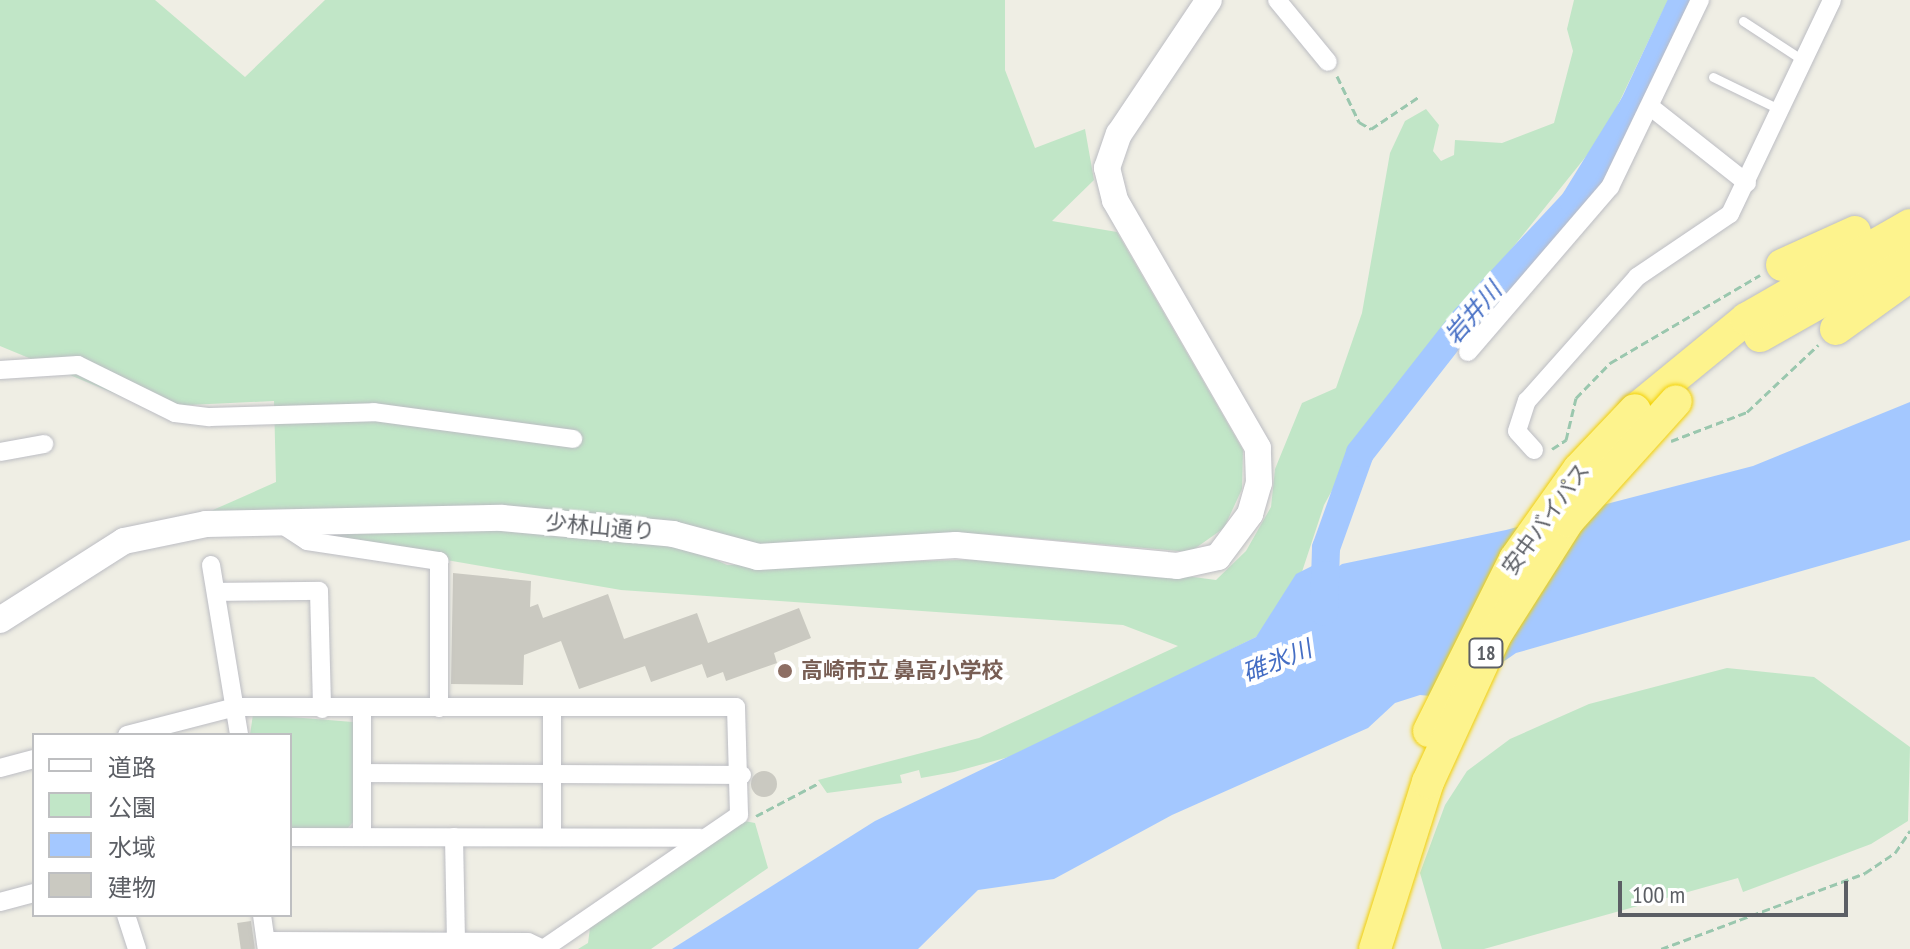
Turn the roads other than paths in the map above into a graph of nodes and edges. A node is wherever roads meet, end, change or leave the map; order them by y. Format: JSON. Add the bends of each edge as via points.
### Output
{"nodes":[{"id":1,"x":1209,"y":0,"type":"edge"},
{"id":2,"x":1277,"y":0,"type":"edge"},
{"id":3,"x":1700,"y":0,"type":"edge"},
{"id":4,"x":1832,"y":0,"type":"edge"},
{"id":5,"x":1743,"y":21,"type":"dead end"},
{"id":6,"x":1804,"y":61,"type":"junction"},
{"id":7,"x":1328,"y":62,"type":"road end"},
{"id":8,"x":1713,"y":77,"type":"dead end"},
{"id":9,"x":1652,"y":108,"type":"junction"},
{"id":10,"x":1781,"y":110,"type":"junction"},
{"id":11,"x":1747,"y":183,"type":"junction"},
{"id":12,"x":1910,"y":208,"type":"edge"},
{"id":13,"x":1910,"y":225,"type":"edge"},
{"id":14,"x":1910,"y":251,"type":"edge"},
{"id":15,"x":1782,"y":265,"type":"road end"},
{"id":16,"x":1910,"y":276,"type":"edge"},
{"id":17,"x":1836,"y":329,"type":"road end"},
{"id":18,"x":1468,"y":352,"type":"dead end"},
{"id":19,"x":0,"y":370,"type":"edge"},
{"id":20,"x":573,"y":439,"type":"dead end"},
{"id":21,"x":44,"y":444,"type":"dead end"},
{"id":22,"x":1534,"y":450,"type":"road end"},
{"id":23,"x":0,"y":452,"type":"edge"},
{"id":24,"x":281,"y":524,"type":"junction"},
{"id":25,"x":211,"y":565,"type":"dead end"},
{"id":26,"x":216,"y":592,"type":"junction"},
{"id":27,"x":0,"y":620,"type":"edge"},
{"id":28,"x":235,"y":707,"type":"junction"},
{"id":29,"x":439,"y":708,"type":"junction"},
{"id":30,"x":322,"y":709,"type":"junction"},
{"id":31,"x":362,"y":710,"type":"junction"},
{"id":32,"x":552,"y":711,"type":"junction"},
{"id":33,"x":135,"y":733,"type":"edge"},
{"id":34,"x":239,"y":733,"type":"edge"},
{"id":35,"x":32,"y":760,"type":"edge"},
{"id":36,"x":0,"y":768,"type":"edge"},
{"id":37,"x":551,"y":772,"type":"junction"},
{"id":38,"x":364,"y":773,"type":"junction"},
{"id":39,"x":742,"y":775,"type":"junction"},
{"id":40,"x":552,"y":835,"type":"junction"},
{"id":41,"x":362,"y":836,"type":"junction"},
{"id":42,"x":292,"y":837,"type":"edge"},
{"id":43,"x":454,"y":837,"type":"junction"},
{"id":44,"x":700,"y":838,"type":"junction"},
{"id":45,"x":32,"y":894,"type":"edge"},
{"id":46,"x":0,"y":902,"type":"edge"},
{"id":47,"x":127,"y":917,"type":"edge"},
{"id":48,"x":262,"y":917,"type":"edge"},
{"id":49,"x":456,"y":941,"type":"junction"},
{"id":50,"x":266,"y":945,"type":"edge"},
{"id":51,"x":137,"y":949,"type":"edge"},
{"id":52,"x":543,"y":949,"type":"edge"},
{"id":53,"x":1353,"y":949,"type":"edge"},
{"id":54,"x":1375,"y":949,"type":"edge"}],
"edges":[{"from":1,"to":24,"type":"street","name":"少林山通り","via":[[1119,134],[1107,168],[1115,200],[1258,448],[1259,483],[1250,514],[1218,557],[1177,566],[956,545],[758,557],[673,534],[502,518]]},
{"from":2,"to":7,"type":"street"},
{"from":3,"to":9,"type":"street"},
{"from":4,"to":6,"type":"street"},
{"from":5,"to":6,"type":"lane"},
{"from":6,"to":10,"type":"street"},
{"from":8,"to":10,"type":"lane"},
{"from":9,"to":11,"type":"street"},
{"from":9,"to":18,"type":"street","via":[[1594,208]]},
{"from":10,"to":11,"type":"street"},
{"from":11,"to":22,"type":"street","via":[[1720,226],[1637,277],[1527,401],[1517,431]]},
{"from":12,"to":15,"type":"highway"},
{"from":13,"to":53,"type":"highway","name":"安中バイパス","number":"18","bridge":true,"via":[[1746,319],[1635,410],[1543,517],[1479,620],[1422,749]]},
{"from":14,"to":54,"type":"highway","name":"安中バイパス","number":"18","bridge":true,"via":[[1754,339],[1676,401],[1568,521],[1495,636],[1428,782]]},
{"from":16,"to":17,"type":"highway"},
{"from":19,"to":20,"type":"street","via":[[78,365],[175,413],[210,417],[374,412]]},
{"from":21,"to":23,"type":"street"},
{"from":24,"to":27,"type":"street","name":"少林山通り","via":[[144,532]]},
{"from":24,"to":29,"type":"street","via":[[307,541],[439,561]]},
{"from":25,"to":26,"type":"street"},
{"from":26,"to":28,"type":"street"},
{"from":26,"to":30,"type":"street","via":[[319,591]]},
{"from":28,"to":30,"type":"street"},
{"from":28,"to":33,"type":"street"},
{"from":28,"to":34,"type":"street"},
{"from":29,"to":31,"type":"street"},
{"from":29,"to":32,"type":"street"},
{"from":30,"to":31,"type":"street"},
{"from":31,"to":38,"type":"street"},
{"from":32,"to":37,"type":"street"},
{"from":32,"to":39,"type":"street","via":[[736,707]]},
{"from":35,"to":36,"type":"street"},
{"from":37,"to":38,"type":"street"},
{"from":37,"to":39,"type":"street"},
{"from":37,"to":40,"type":"street"},
{"from":38,"to":41,"type":"street"},
{"from":39,"to":44,"type":"street","via":[[739,815]]},
{"from":40,"to":43,"type":"street"},
{"from":40,"to":44,"type":"street"},
{"from":41,"to":42,"type":"street"},
{"from":41,"to":43,"type":"street"},
{"from":43,"to":49,"type":"street"},
{"from":44,"to":52,"type":"street"},
{"from":45,"to":46,"type":"street"},
{"from":47,"to":51,"type":"street"},
{"from":48,"to":50,"type":"street"},
{"from":49,"to":50,"type":"street"},
{"from":49,"to":52,"type":"street"}]}
